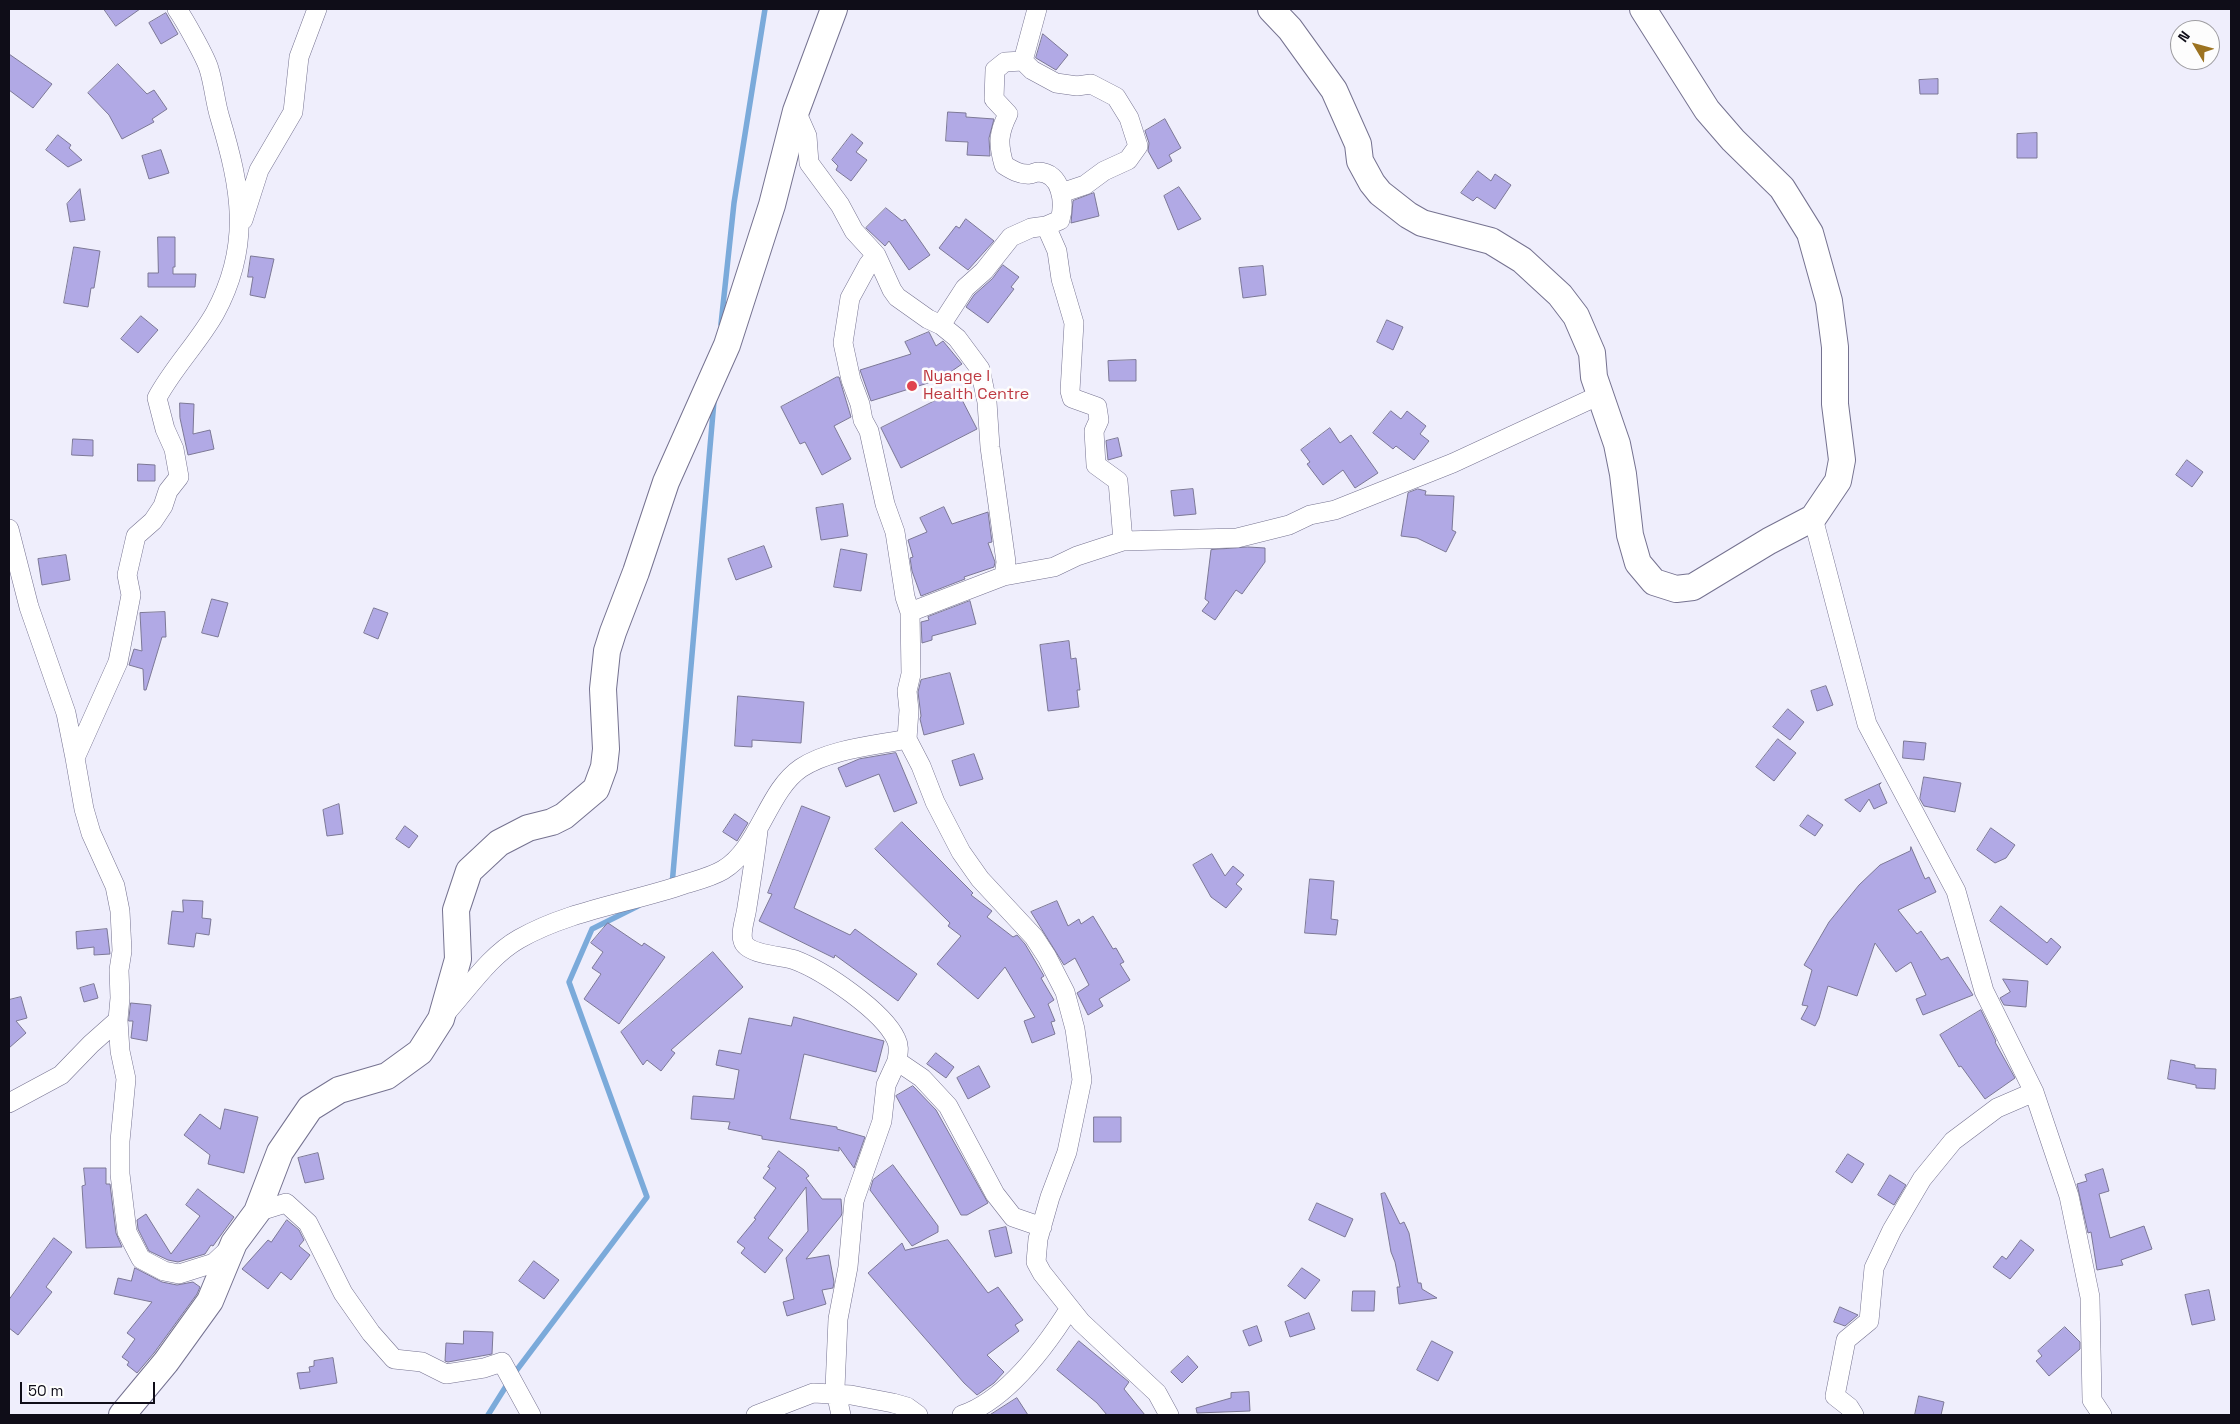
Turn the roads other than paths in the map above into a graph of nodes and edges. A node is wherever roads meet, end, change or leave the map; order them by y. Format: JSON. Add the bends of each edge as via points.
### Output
{"nodes":[{"id":1,"x":177,"y":9,"type":"edge"},
{"id":2,"x":304,"y":9,"type":"edge"},
{"id":3,"x":317,"y":9,"type":"edge"},
{"id":4,"x":834,"y":9,"type":"edge"},
{"id":5,"x":1037,"y":9,"type":"edge"},
{"id":6,"x":1272,"y":9,"type":"edge"},
{"id":7,"x":1643,"y":9,"type":"edge"},
{"id":8,"x":302,"y":46,"type":"junction"},
{"id":9,"x":1023,"y":61,"type":"junction"},
{"id":10,"x":796,"y":111,"type":"junction"},
{"id":11,"x":1061,"y":193,"type":"junction"},
{"id":12,"x":1046,"y":226,"type":"junction"},
{"id":13,"x":240,"y":230,"type":"junction"},
{"id":14,"x":876,"y":255,"type":"junction"},
{"id":15,"x":941,"y":325,"type":"junction"},
{"id":16,"x":1602,"y":394,"type":"junction"},
{"id":17,"x":1813,"y":518,"type":"junction"},
{"id":18,"x":9,"y":529,"type":"edge"},
{"id":19,"x":1123,"y":541,"type":"junction"},
{"id":20,"x":1004,"y":576,"type":"junction"},
{"id":21,"x":910,"y":612,"type":"junction"},
{"id":22,"x":907,"y":739,"type":"junction"},
{"id":23,"x":75,"y":758,"type":"junction"},
{"id":24,"x":758,"y":828,"type":"junction"},
{"id":25,"x":441,"y":1019,"type":"junction"},
{"id":26,"x":118,"y":1020,"type":"junction"},
{"id":27,"x":897,"y":1062,"type":"junction"},
{"id":28,"x":2034,"y":1092,"type":"junction"},
{"id":29,"x":9,"y":1103,"type":"edge"},
{"id":30,"x":257,"y":1212,"type":"junction"},
{"id":31,"x":1042,"y":1227,"type":"junction"},
{"id":32,"x":234,"y":1243,"type":"junction"},
{"id":33,"x":1070,"y":1308,"type":"junction"},
{"id":34,"x":837,"y":1394,"type":"junction"},
{"id":35,"x":122,"y":1415,"type":"edge"},
{"id":36,"x":531,"y":1415,"type":"edge"},
{"id":37,"x":756,"y":1415,"type":"edge"},
{"id":38,"x":841,"y":1415,"type":"edge"},
{"id":39,"x":918,"y":1415,"type":"edge"},
{"id":40,"x":962,"y":1415,"type":"edge"},
{"id":41,"x":1169,"y":1415,"type":"edge"},
{"id":42,"x":1854,"y":1415,"type":"edge"},
{"id":43,"x":2102,"y":1415,"type":"edge"}],
"edges":[{"from":1,"to":13,"type":"street","via":[[209,68],[230,148]]},
{"from":2,"to":8,"type":"street"},
{"from":3,"to":8,"type":"street"},
{"from":4,"to":10,"type":"main road"},
{"from":5,"to":9,"type":"street"},
{"from":6,"to":16,"type":"main road","via":[[1334,90],[1358,144],[1360,160],[1380,193],[1422,223],[1491,241],[1538,273],[1576,316],[1592,353],[1594,377]]},
{"from":7,"to":17,"type":"main road","via":[[1707,110],[1782,188],[1810,233],[1829,301],[1842,460],[1838,480]]},
{"from":8,"to":13,"type":"street","via":[[293,112],[259,170]]},
{"from":9,"to":11,"type":"street","via":[[1005,62],[996,70],[994,99],[1008,114],[999,146],[1004,165],[1018,173],[1048,175],[1059,184]]},
{"from":9,"to":11,"type":"street","via":[[1056,83],[1090,84],[1116,97],[1129,118],[1138,146],[1128,160],[1104,171],[1085,186]]},
{"from":10,"to":14,"type":"street","via":[[806,136],[809,163],[840,205],[854,231]]},
{"from":10,"to":25,"type":"main road","via":[[772,205],[727,345],[666,482],[607,651],[603,689],[606,750],[601,778],[596,788],[564,816],[528,828],[499,843],[469,871],[456,910],[458,959]]},
{"from":11,"to":12,"type":"street","via":[[1060,220]]},
{"from":12,"to":15,"type":"street","via":[[1010,236],[984,271],[966,288]]},
{"from":12,"to":19,"type":"street","via":[[1057,251],[1061,280],[1074,323],[1070,391],[1072,398],[1097,407],[1099,420],[1094,431],[1096,465],[1118,481]]},
{"from":13,"to":23,"type":"street","via":[[235,258],[215,312],[157,398],[164,429],[174,449],[179,477],[153,521],[136,536],[127,575],[131,595],[118,662]]},
{"from":14,"to":15,"type":"street","via":[[897,297]]},
{"from":14,"to":21,"type":"street","via":[[850,298],[843,343],[899,548]]},
{"from":15,"to":20,"type":"street","via":[[957,338],[980,368],[1006,562]]},
{"from":16,"to":17,"type":"main road","via":[[1617,444],[1634,554],[1654,582],[1676,589],[1693,587]]},
{"from":16,"to":19,"type":"street","via":[[1453,463],[1366,499],[1310,515],[1289,525],[1237,538]]},
{"from":17,"to":28,"type":"street","via":[[1867,724],[1956,891],[1984,991]]},
{"from":18,"to":23,"type":"street","via":[[28,607],[66,713]]},
{"from":19,"to":20,"type":"street","via":[[1054,567]]},
{"from":20,"to":21,"type":"street"},
{"from":21,"to":22,"type":"street"},
{"from":22,"to":24,"type":"street","via":[[819,758],[800,769],[783,787]]},
{"from":22,"to":31,"type":"street","via":[[961,852],[980,879],[1034,937],[1047,957],[1065,992],[1076,1029],[1082,1080],[1067,1152]]},
{"from":23,"to":26,"type":"street","via":[[91,833],[115,886],[120,911],[122,951]]},
{"from":24,"to":25,"type":"street","via":[[733,862],[716,874],[653,895],[572,915],[519,939],[499,953]]},
{"from":24,"to":27,"type":"street","via":[[744,926],[745,946],[812,966],[867,1005],[896,1039],[899,1048]]},
{"from":25,"to":30,"type":"main road","via":[[420,1052],[387,1076],[339,1090],[310,1108],[280,1152]]},
{"from":26,"to":29,"type":"street","via":[[61,1075]]},
{"from":26,"to":32,"type":"street","via":[[126,1079],[120,1174],[127,1232],[141,1259],[164,1271],[179,1274],[214,1263]]},
{"from":27,"to":31,"type":"street","via":[[922,1078],[948,1106],[995,1194],[1013,1217]]},
{"from":27,"to":34,"type":"street","via":[[886,1085],[882,1121],[854,1201],[848,1267],[838,1319]]},
{"from":28,"to":42,"type":"street","via":[[1997,1108],[1954,1141],[1922,1179],[1892,1230],[1874,1268],[1869,1321],[1846,1340],[1837,1375],[1835,1396]]},
{"from":28,"to":43,"type":"street","via":[[2071,1206],[2090,1297],[2092,1400]]},
{"from":30,"to":32,"type":"main road"},
{"from":30,"to":36,"type":"street","via":[[286,1203],[308,1223],[343,1293],[394,1359],[422,1362],[446,1374],[502,1362]]},
{"from":31,"to":33,"type":"street","via":[[1036,1262]]},
{"from":32,"to":35,"type":"main road","via":[[210,1302]]},
{"from":33,"to":40,"type":"street","via":[[1037,1354],[1003,1390],[972,1412]]},
{"from":33,"to":41,"type":"street","via":[[1157,1393]]},
{"from":34,"to":37,"type":"street","via":[[813,1393]]},
{"from":34,"to":38,"type":"street"},
{"from":34,"to":39,"type":"street","via":[[893,1403]]}]}
